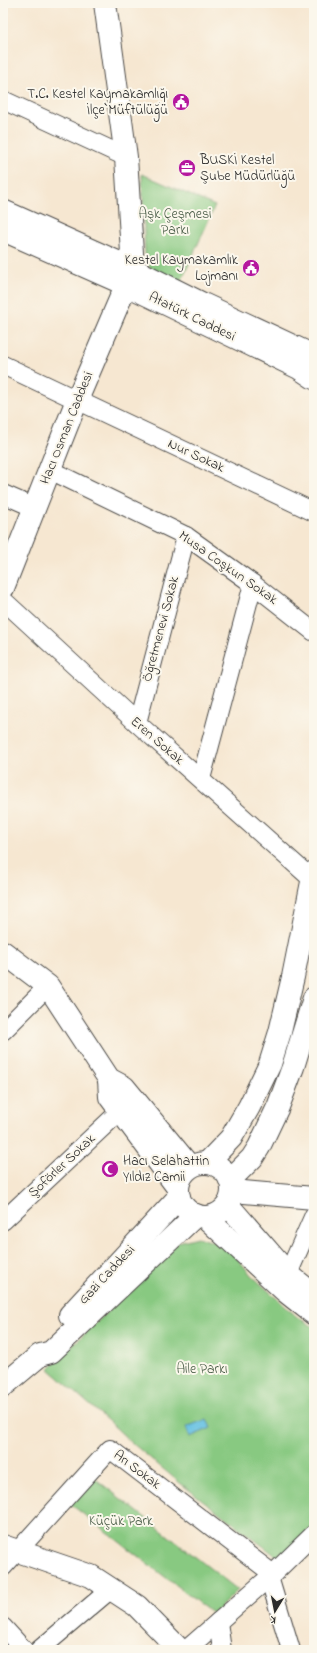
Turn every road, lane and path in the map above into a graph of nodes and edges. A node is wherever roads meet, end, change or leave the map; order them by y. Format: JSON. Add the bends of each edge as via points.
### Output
{"nodes":[{"id":1,"x":105,"y":3,"type":"edge"},
{"id":2,"x":3,"y":100,"type":"edge"},
{"id":3,"x":126,"y":156,"type":"junction"},
{"id":4,"x":3,"y":211,"type":"edge"},
{"id":5,"x":3,"y":230,"type":"edge"},
{"id":6,"x":130,"y":277,"type":"junction"},
{"id":7,"x":200,"y":311,"type":"junction"},
{"id":8,"x":314,"y":356,"type":"edge"},
{"id":9,"x":3,"y":365,"type":"edge"},
{"id":10,"x":314,"y":378,"type":"edge"},
{"id":11,"x":77,"y":400,"type":"junction"},
{"id":12,"x":50,"y":470,"type":"junction"},
{"id":13,"x":3,"y":494,"type":"edge"},
{"id":14,"x":35,"y":508,"type":"junction"},
{"id":15,"x":314,"y":512,"type":"edge"},
{"id":16,"x":186,"y":536,"type":"junction"},
{"id":17,"x":253,"y":584,"type":"junction"},
{"id":18,"x":3,"y":588,"type":"edge"},
{"id":19,"x":3,"y":600,"type":"edge"},
{"id":20,"x":314,"y":632,"type":"edge"},
{"id":21,"x":137,"y":723,"type":"junction"},
{"id":22,"x":201,"y":779,"type":"junction"},
{"id":23,"x":313,"y":876,"type":"edge"},
{"id":24,"x":3,"y":952,"type":"edge"},
{"id":25,"x":48,"y":986,"type":"junction"},
{"id":26,"x":314,"y":998,"type":"edge"},
{"id":27,"x":3,"y":1031,"type":"edge"},
{"id":28,"x":109,"y":1079,"type":"junction"},
{"id":29,"x":120,"y":1111,"type":"junction"},
{"id":30,"x":198,"y":1165,"type":"junction"},
{"id":31,"x":178,"y":1192,"type":"junction"},
{"id":32,"x":230,"y":1192,"type":"junction"},
{"id":33,"x":314,"y":1198,"type":"edge"},
{"id":34,"x":314,"y":1215,"type":"edge"},
{"id":35,"x":201,"y":1216,"type":"junction"},
{"id":36,"x":3,"y":1221,"type":"edge"},
{"id":37,"x":288,"y":1274,"type":"junction"},
{"id":38,"x":314,"y":1295,"type":"edge"},
{"id":39,"x":314,"y":1314,"type":"edge"},
{"id":40,"x":40,"y":1355,"type":"junction"},
{"id":41,"x":4,"y":1383,"type":"edge"},
{"id":42,"x":312,"y":1542,"type":"edge"},
{"id":43,"x":10,"y":1548,"type":"edge"},
{"id":44,"x":3,"y":1567,"type":"edge"},
{"id":45,"x":271,"y":1575,"type":"junction"},
{"id":46,"x":111,"y":1589,"type":"junction"},
{"id":47,"x":218,"y":1622,"type":"junction"},
{"id":48,"x":3,"y":1627,"type":"edge"},
{"id":49,"x":24,"y":1650,"type":"edge"},
{"id":50,"x":39,"y":1650,"type":"edge"},
{"id":51,"x":180,"y":1650,"type":"edge"},
{"id":52,"x":186,"y":1650,"type":"edge"},
{"id":53,"x":222,"y":1650,"type":"edge"},
{"id":54,"x":291,"y":1650,"type":"edge"}],
"edges":[{"from":1,"to":3,"type":"main road"},
{"from":2,"to":3,"type":"street"},
{"from":3,"to":6,"type":"main road"},
{"from":4,"to":6,"type":"main road","name":"Atatürk Caddesi"},
{"from":5,"to":6,"type":"main road","name":"Atatürk Caddesi"},
{"from":6,"to":7,"type":"main road","name":"Atatürk Caddesi"},
{"from":6,"to":11,"type":"main road","name":"Hacı Osman Caddesi"},
{"from":7,"to":8,"type":"main road","name":"Atatürk Caddesi"},
{"from":7,"to":10,"type":"main road","name":"Atatürk Caddesi"},
{"from":9,"to":11,"type":"street","name":"Nur Sokak"},
{"from":11,"to":12,"type":"main road","name":"Hacı Osman Caddesi"},
{"from":11,"to":15,"type":"street","name":"Nur Sokak"},
{"from":12,"to":14,"type":"main road","name":"Hacı Osman Caddesi"},
{"from":12,"to":16,"type":"street","name":"Musa Coşkun Sokak"},
{"from":13,"to":14,"type":"street"},
{"from":14,"to":18,"type":"main road","name":"Hacı Osman Caddesi"},
{"from":16,"to":17,"type":"street","name":"Musa Coşkun Sokak"},
{"from":16,"to":21,"type":"street","name":"Öğretmenevi Sokak"},
{"from":17,"to":20,"type":"street","name":"Musa Coşkun Sokak"},
{"from":17,"to":22,"type":"street"},
{"from":19,"to":21,"type":"street","name":"Eren Sokak"},
{"from":21,"to":22,"type":"street","name":"Eren Sokak"},
{"from":22,"to":23,"type":"street","name":"Eren Sokak"},
{"from":23,"to":30,"type":"main road","via":[[282,1025],[270,1064],[231,1138]]},
{"from":24,"to":25,"type":"main road"},
{"from":25,"to":27,"type":"street"},
{"from":25,"to":28,"type":"main road"},
{"from":26,"to":32,"type":"main road","via":[[278,1107],[259,1147]]},
{"from":28,"to":29,"type":"main road","via":[[110,1097]]},
{"from":28,"to":30,"type":"main road","via":[[124,1087]]},
{"from":29,"to":31,"type":"main road"},
{"from":29,"to":36,"type":"street","name":"Şoförler Sokak"},
{"from":30,"to":31,"type":"main road","via":[[184,1172]]},
{"from":30,"to":32,"type":"main road","via":[[215,1164],[222,1169]]},
{"from":31,"to":35,"type":"main road","via":[[182,1205]]},
{"from":31,"to":40,"type":"main road","name":"Gazi Caddesi","via":[[42,1344]]},
{"from":32,"to":33,"type":"main road"},
{"from":32,"to":35,"type":"main road","via":[[222,1211],[214,1215]]},
{"from":32,"to":37,"type":"main road"},
{"from":34,"to":37,"type":"street"},
{"from":35,"to":39,"type":"main road"},
{"from":35,"to":40,"type":"main road","name":"Gazi Caddesi","via":[[51,1352]]},
{"from":37,"to":38,"type":"main road"},
{"from":40,"to":41,"type":"main road","name":"Gazi Caddesi"},
{"from":42,"to":45,"type":"street"},
{"from":43,"to":44,"type":"street"},
{"from":43,"to":45,"type":"street","name":"Arı Sokak","via":[[110,1449]]},
{"from":43,"to":46,"type":"main road","via":[[91,1576]]},
{"from":45,"to":47,"type":"street"},
{"from":45,"to":54,"type":"street"},
{"from":46,"to":50,"type":"street"},
{"from":46,"to":51,"type":"main road","via":[[137,1606]]},
{"from":47,"to":52,"type":"street"},
{"from":47,"to":53,"type":"street"},
{"from":48,"to":49,"type":"street"}]}
